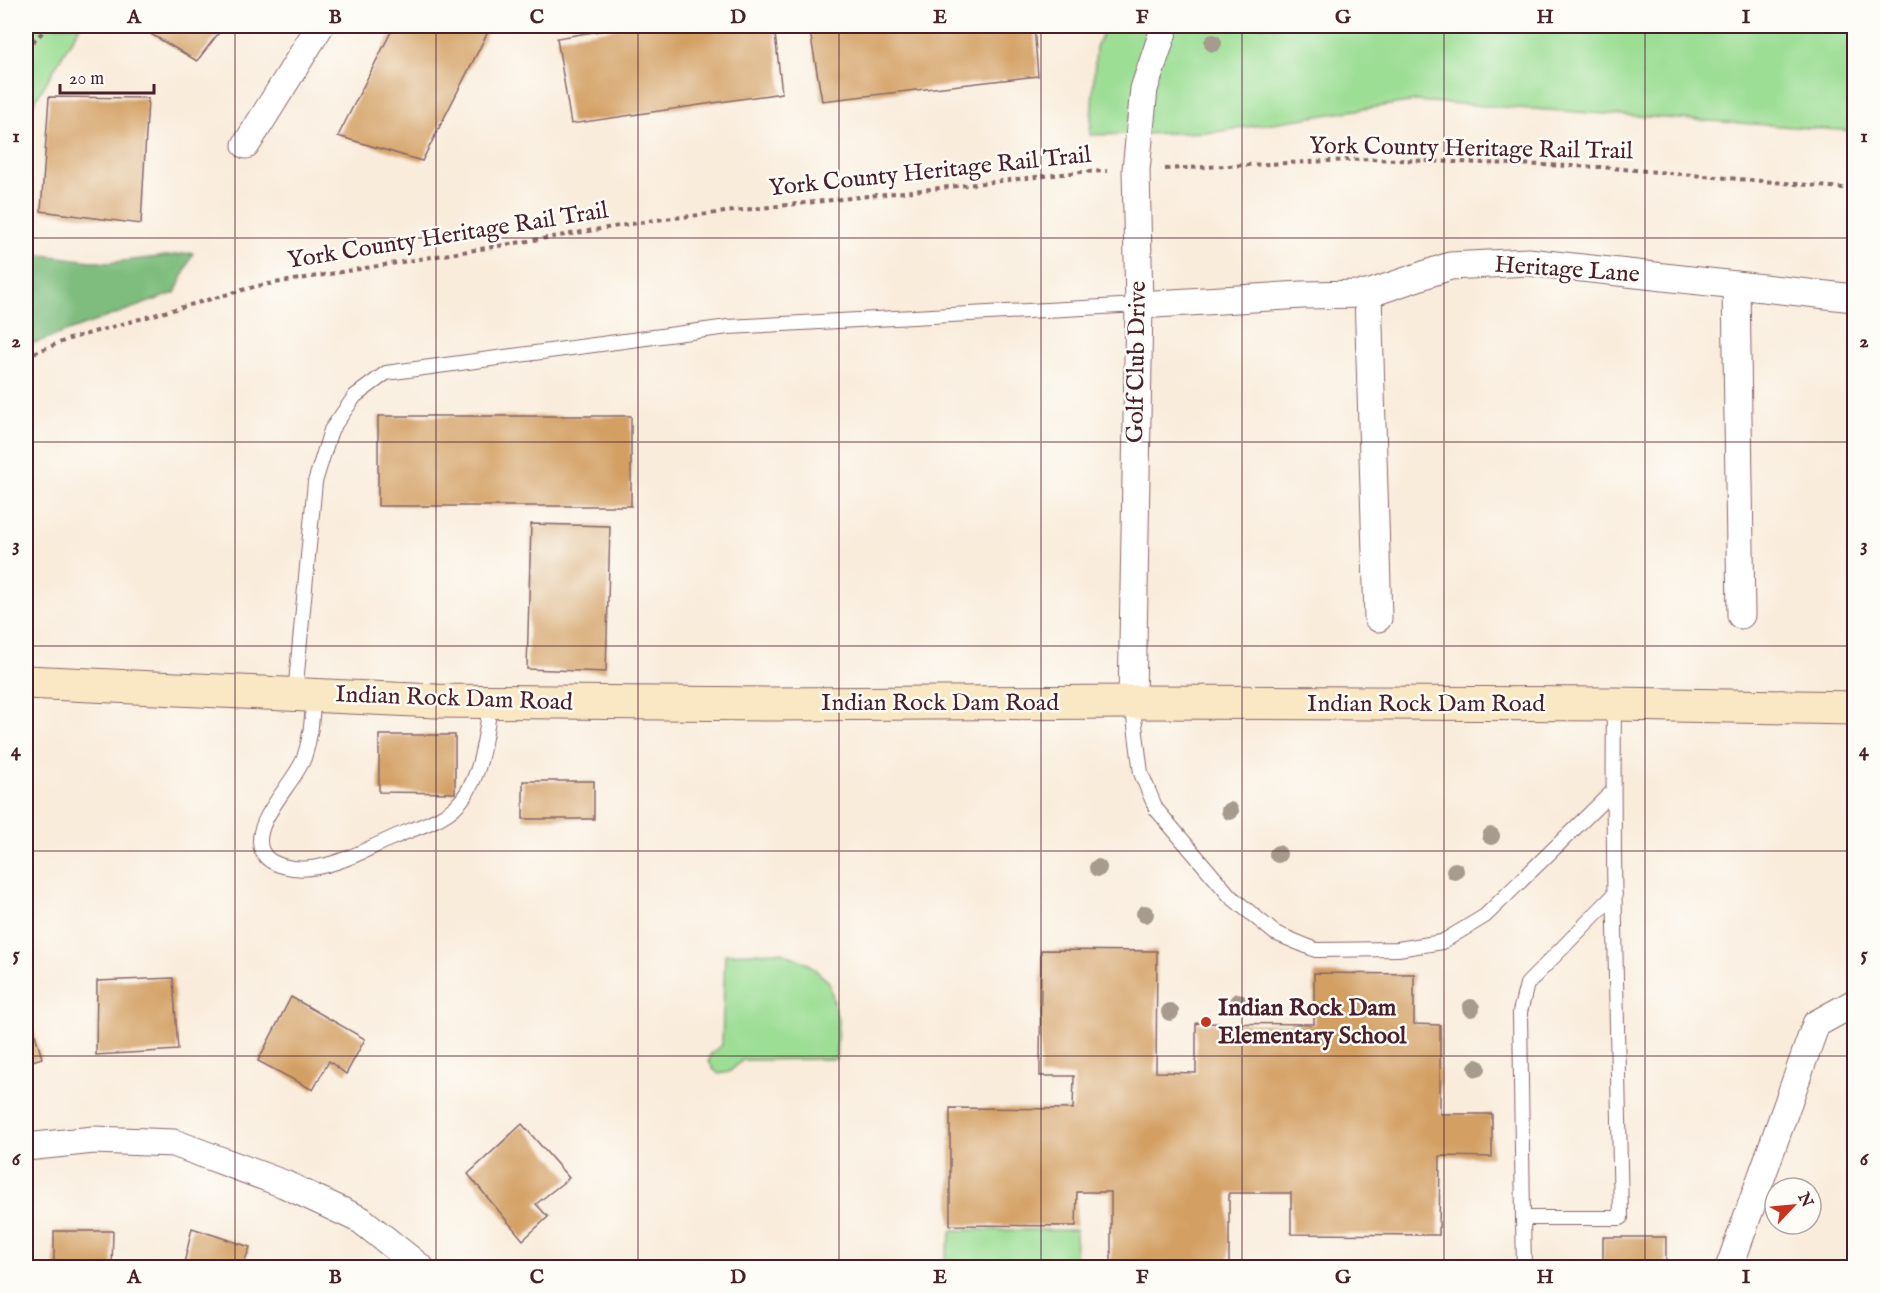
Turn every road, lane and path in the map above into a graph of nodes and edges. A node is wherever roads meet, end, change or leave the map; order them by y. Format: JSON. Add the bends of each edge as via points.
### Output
{"nodes":[{"id":1,"x":49,"y":26,"type":"edge"},
{"id":2,"x":320,"y":26,"type":"edge"},
{"id":3,"x":1165,"y":26,"type":"edge"},
{"id":4,"x":26,"y":48,"type":"edge"},
{"id":5,"x":246,"y":145,"type":"dead end"},
{"id":6,"x":1136,"y":170,"type":"junction"},
{"id":7,"x":1854,"y":189,"type":"edge"},
{"id":8,"x":1736,"y":285,"type":"junction"},
{"id":9,"x":1368,"y":294,"type":"junction"},
{"id":10,"x":1854,"y":298,"type":"edge"},
{"id":11,"x":1139,"y":305,"type":"junction"},
{"id":12,"x":26,"y":356,"type":"edge"},
{"id":13,"x":1741,"y":615,"type":"dead end"},
{"id":14,"x":1378,"y":618,"type":"dead end"},
{"id":15,"x":26,"y":681,"type":"edge"},
{"id":16,"x":304,"y":695,"type":"junction"},
{"id":17,"x":491,"y":702,"type":"junction"},
{"id":18,"x":1132,"y":702,"type":"junction"},
{"id":19,"x":1614,"y":704,"type":"junction"},
{"id":20,"x":1854,"y":708,"type":"edge"},
{"id":21,"x":1613,"y":791,"type":"junction"},
{"id":22,"x":1615,"y":894,"type":"junction"},
{"id":23,"x":1854,"y":1003,"type":"edge"},
{"id":24,"x":26,"y":1147,"type":"edge"},
{"id":25,"x":1523,"y":1218,"type":"junction"},
{"id":26,"x":421,"y":1268,"type":"edge"},
{"id":27,"x":1524,"y":1268,"type":"edge"},
{"id":28,"x":1729,"y":1268,"type":"edge"}],
"edges":[{"from":1,"to":4,"type":"path"},
{"from":2,"to":5,"type":"street"},
{"from":3,"to":6,"type":"street","name":"Golf Club Drive","via":[[1144,89]]},
{"from":6,"to":7,"type":"path","name":"York County Heritage Rail Trail","via":[[1370,159],[1600,167]]},
{"from":6,"to":11,"type":"street","name":"Golf Club Drive"},
{"from":6,"to":12,"type":"path","name":"York County Heritage Rail Trail","via":[[1082,172],[655,220],[257,286],[69,339]]},
{"from":8,"to":9,"type":"street","name":"Heritage Lane","via":[[1528,262],[1450,266]]},
{"from":8,"to":10,"type":"street","name":"Heritage Lane"},
{"from":8,"to":13,"type":"street"},
{"from":9,"to":11,"type":"street","name":"Heritage Lane"},
{"from":9,"to":14,"type":"street"},
{"from":11,"to":16,"type":"lane","via":[[728,327],[386,373],[355,396],[331,430],[315,482]]},
{"from":11,"to":18,"type":"street","name":"Golf Club Drive"},
{"from":15,"to":16,"type":"street","name":"Indian Rock Dam Road"},
{"from":16,"to":17,"type":"street","name":"Indian Rock Dam Road"},
{"from":16,"to":17,"type":"lane","via":[[313,722],[303,760],[265,820],[259,838],[262,853],[275,863],[294,868],[332,864],[454,808],[473,782]]},
{"from":17,"to":18,"type":"street","name":"Indian Rock Dam Road"},
{"from":18,"to":19,"type":"street","name":"Indian Rock Dam Road"},
{"from":18,"to":21,"type":"lane","via":[[1142,773],[1156,809],[1230,896],[1275,933],[1316,950],[1398,949],[1442,942],[1485,916]]},
{"from":19,"to":20,"type":"street","name":"Indian Rock Dam Road"},
{"from":19,"to":21,"type":"lane"},
{"from":21,"to":22,"type":"lane"},
{"from":22,"to":25,"type":"lane","via":[[1527,984],[1520,1012]]},
{"from":22,"to":25,"type":"lane","via":[[1621,1218]]},
{"from":23,"to":28,"type":"street","via":[[1816,1024]]},
{"from":24,"to":26,"type":"street","via":[[94,1140],[174,1143],[284,1184],[361,1220]]},
{"from":25,"to":27,"type":"lane"}]}
